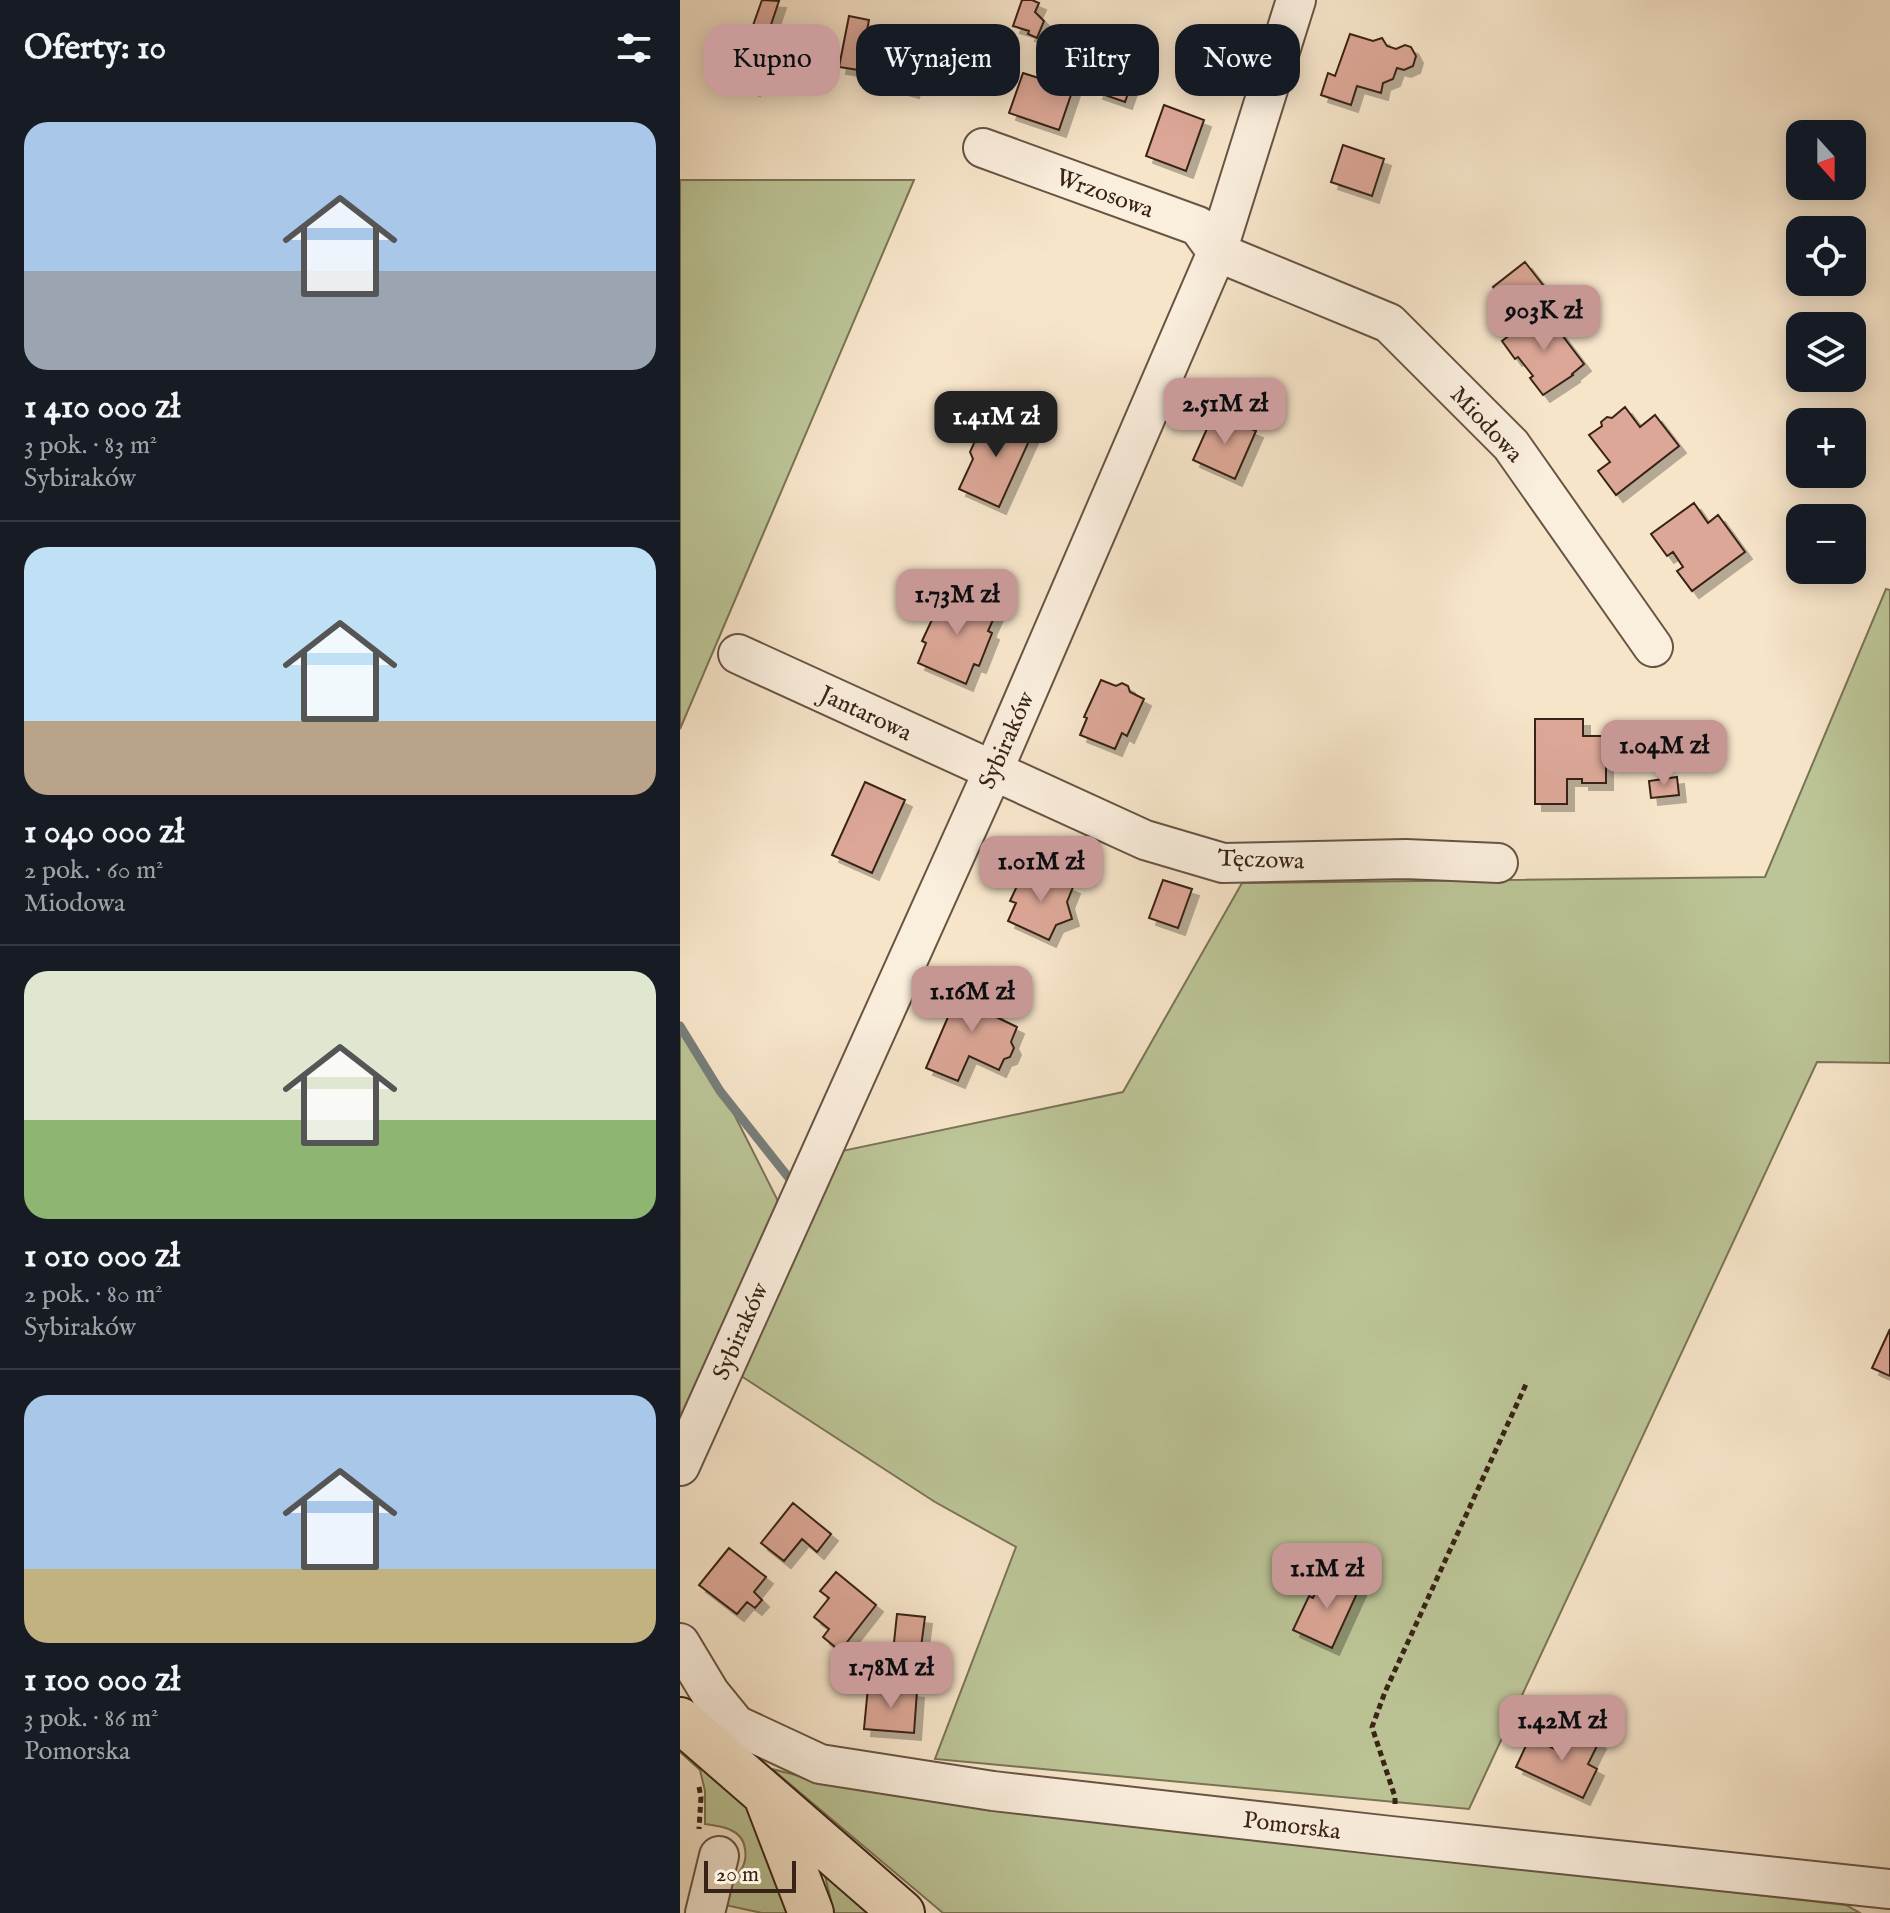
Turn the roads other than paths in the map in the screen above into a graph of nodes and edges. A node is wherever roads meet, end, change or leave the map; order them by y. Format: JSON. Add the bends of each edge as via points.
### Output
{"nodes":[{"id":1,"x":1296,"y":0,"type":"edge"},
{"id":2,"x":983,"y":148,"type":"dead end"},
{"id":3,"x":1217,"y":252,"type":"junction"},
{"id":4,"x":1653,"y":647,"type":"dead end"},
{"id":5,"x":738,"y":654,"type":"dead end"},
{"id":6,"x":993,"y":771,"type":"junction"},
{"id":7,"x":1498,"y":863,"type":"dead end"},
{"id":8,"x":680,"y":1466,"type":"edge"},
{"id":9,"x":680,"y":1643,"type":"edge"},
{"id":10,"x":680,"y":1720,"type":"edge"},
{"id":11,"x":726,"y":1738,"type":"junction"},
{"id":12,"x":766,"y":1795,"type":"junction"},
{"id":13,"x":719,"y":1856,"type":"dead end"},
{"id":14,"x":1890,"y":1889,"type":"edge"},
{"id":15,"x":1820,"y":1898,"type":"edge"},
{"id":16,"x":705,"y":1913,"type":"edge"},
{"id":17,"x":811,"y":1913,"type":"edge"},
{"id":18,"x":902,"y":1913,"type":"edge"}],
"edges":[{"from":1,"to":3,"type":"street","name":"Sybiraków"},
{"from":2,"to":3,"type":"street","name":"Wrzosowa","via":[[1198,226]]},
{"from":3,"to":4,"type":"street","name":"Miodowa","via":[[1389,323],[1511,445]]},
{"from":3,"to":6,"type":"street","name":"Sybiraków"},
{"from":5,"to":6,"type":"street","name":"Jantarowa"},
{"from":6,"to":7,"type":"street","name":"Tęczowa","via":[[1145,840],[1223,863]]},
{"from":6,"to":8,"type":"street","name":"Sybiraków"},
{"from":9,"to":11,"type":"street","via":[[710,1693]]},
{"from":10,"to":11,"type":"main road"},
{"from":11,"to":12,"type":"main road"},
{"from":11,"to":15,"type":"street","name":"Pomorska","via":[[820,1764],[993,1791],[1391,1836]]},
{"from":12,"to":17,"type":"main road"},
{"from":12,"to":18,"type":"main road"},
{"from":13,"to":16,"type":"street"},
{"from":14,"to":15,"type":"street","name":"Pomorska"}]}
